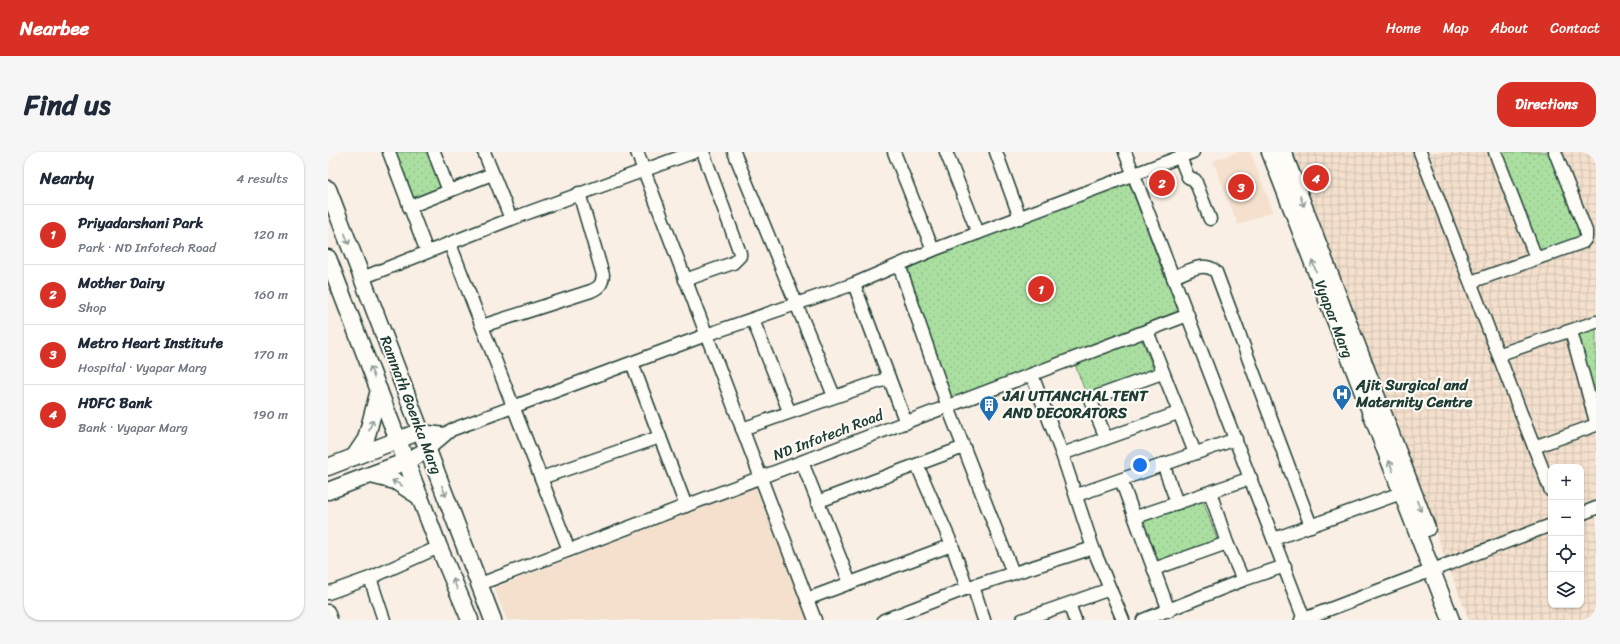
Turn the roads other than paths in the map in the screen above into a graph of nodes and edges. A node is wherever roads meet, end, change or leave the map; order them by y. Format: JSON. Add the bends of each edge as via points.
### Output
{"nodes":[{"id":1,"x":389,"y":152,"type":"edge"},
{"id":2,"x":434,"y":152,"type":"edge"},
{"id":3,"x":484,"y":152,"type":"edge"},
{"id":4,"x":637,"y":152,"type":"edge"},
{"id":5,"x":694,"y":152,"type":"edge"},
{"id":6,"x":703,"y":152,"type":"edge"},
{"id":7,"x":734,"y":152,"type":"edge"},
{"id":8,"x":894,"y":152,"type":"edge"},
{"id":9,"x":946,"y":152,"type":"edge"},
{"id":10,"x":996,"y":152,"type":"edge"},
{"id":11,"x":1125,"y":152,"type":"edge"},
{"id":12,"x":1193,"y":152,"type":"edge"},
{"id":13,"x":1270,"y":152,"type":"edge"},
{"id":14,"x":1283,"y":152,"type":"edge"},
{"id":15,"x":1420,"y":152,"type":"edge"},
{"id":16,"x":1495,"y":152,"type":"edge"},
{"id":17,"x":1555,"y":152,"type":"edge"},
{"id":18,"x":1180,"y":157,"type":"junction"},
{"id":19,"x":644,"y":171,"type":"junction"},
{"id":20,"x":492,"y":174,"type":"junction"},
{"id":21,"x":1132,"y":174,"type":"junction"},
{"id":22,"x":328,"y":189,"type":"edge"},
{"id":23,"x":449,"y":191,"type":"junction"},
{"id":24,"x":580,"y":193,"type":"junction"},
{"id":25,"x":409,"y":207,"type":"junction"},
{"id":26,"x":1020,"y":218,"type":"junction"},
{"id":27,"x":511,"y":219,"type":"junction"},
{"id":28,"x":1210,"y":219,"type":"dead end"},
{"id":29,"x":978,"y":233,"type":"junction"},
{"id":30,"x":450,"y":244,"type":"junction"},
{"id":31,"x":933,"y":250,"type":"junction"},
{"id":32,"x":426,"y":252,"type":"junction"},
{"id":33,"x":328,"y":258,"type":"edge"},
{"id":34,"x":1536,"y":258,"type":"junction"},
{"id":35,"x":899,"y":265,"type":"junction"},
{"id":36,"x":1173,"y":276,"type":"junction"},
{"id":37,"x":362,"y":278,"type":"junction"},
{"id":38,"x":685,"y":280,"type":"junction"},
{"id":39,"x":1471,"y":282,"type":"junction"},
{"id":40,"x":854,"y":284,"type":"junction"},
{"id":41,"x":796,"y":305,"type":"junction"},
{"id":42,"x":1188,"y":316,"type":"junction"},
{"id":43,"x":753,"y":320,"type":"junction"},
{"id":44,"x":1596,"y":322,"type":"edge"},
{"id":45,"x":482,"y":326,"type":"junction"},
{"id":46,"x":1147,"y":331,"type":"junction"},
{"id":47,"x":1570,"y":331,"type":"junction"},
{"id":48,"x":706,"y":335,"type":"junction"},
{"id":49,"x":1500,"y":354,"type":"junction"},
{"id":50,"x":632,"y":363,"type":"junction"},
{"id":51,"x":1162,"y":372,"type":"junction"},
{"id":52,"x":1032,"y":375,"type":"junction"},
{"id":53,"x":889,"y":378,"type":"junction"},
{"id":54,"x":379,"y":390,"type":"junction"},
{"id":55,"x":834,"y":396,"type":"junction"},
{"id":56,"x":513,"y":407,"type":"junction"},
{"id":57,"x":948,"y":407,"type":"junction"},
{"id":58,"x":789,"y":411,"type":"junction"},
{"id":59,"x":1178,"y":413,"type":"junction"},
{"id":60,"x":906,"y":423,"type":"junction"},
{"id":61,"x":1596,"y":424,"type":"edge"},
{"id":62,"x":742,"y":429,"type":"junction"},
{"id":63,"x":421,"y":431,"type":"junction"},
{"id":64,"x":445,"y":434,"type":"junction"},
{"id":65,"x":660,"y":437,"type":"junction"},
{"id":66,"x":1106,"y":438,"type":"junction"},
{"id":67,"x":1236,"y":439,"type":"junction"},
{"id":68,"x":398,"y":440,"type":"junction"},
{"id":69,"x":964,"y":446,"type":"junction"},
{"id":70,"x":1534,"y":447,"type":"junction"},
{"id":71,"x":429,"y":449,"type":"junction"},
{"id":72,"x":1194,"y":453,"type":"junction"},
{"id":73,"x":1062,"y":454,"type":"junction"},
{"id":74,"x":354,"y":457,"type":"junction"},
{"id":75,"x":407,"y":461,"type":"junction"},
{"id":76,"x":802,"y":462,"type":"junction"},
{"id":77,"x":1164,"y":464,"type":"junction"},
{"id":78,"x":917,"y":465,"type":"junction"},
{"id":79,"x":328,"y":467,"type":"edge"},
{"id":80,"x":371,"y":475,"type":"junction"},
{"id":81,"x":541,"y":478,"type":"junction"},
{"id":82,"x":761,"y":478,"type":"junction"},
{"id":83,"x":1251,"y":478,"type":"junction"},
{"id":84,"x":1121,"y":480,"type":"junction"},
{"id":85,"x":1548,"y":483,"type":"edge"},
{"id":86,"x":328,"y":491,"type":"edge"},
{"id":87,"x":1210,"y":492,"type":"junction"},
{"id":88,"x":1401,"y":493,"type":"junction"},
{"id":89,"x":1077,"y":495,"type":"junction"},
{"id":90,"x":420,"y":497,"type":"junction"},
{"id":91,"x":817,"y":502,"type":"junction"},
{"id":92,"x":1177,"y":503,"type":"junction"},
{"id":93,"x":686,"y":506,"type":"junction"},
{"id":94,"x":1596,"y":508,"type":"edge"},
{"id":95,"x":1584,"y":513,"type":"edge"},
{"id":96,"x":1136,"y":517,"type":"junction"},
{"id":97,"x":1311,"y":526,"type":"junction"},
{"id":98,"x":1548,"y":526,"type":"edge"},
{"id":99,"x":1274,"y":539,"type":"junction"},
{"id":100,"x":1227,"y":542,"type":"junction"},
{"id":101,"x":952,"y":545,"type":"junction"},
{"id":102,"x":439,"y":547,"type":"junction"},
{"id":103,"x":1093,"y":548,"type":"junction"},
{"id":104,"x":569,"y":550,"type":"junction"},
{"id":105,"x":1284,"y":566,"type":"junction"},
{"id":106,"x":1437,"y":568,"type":"junction"},
{"id":107,"x":1154,"y":569,"type":"junction"},
{"id":108,"x":1013,"y":573,"type":"junction"},
{"id":109,"x":370,"y":578,"type":"junction"},
{"id":110,"x":1243,"y":580,"type":"junction"},
{"id":111,"x":850,"y":583,"type":"junction"},
{"id":112,"x":480,"y":584,"type":"junction"},
{"id":113,"x":970,"y":587,"type":"junction"},
{"id":114,"x":1110,"y":589,"type":"junction"},
{"id":115,"x":328,"y":592,"type":"edge"},
{"id":116,"x":807,"y":599,"type":"junction"},
{"id":117,"x":1069,"y":604,"type":"junction"},
{"id":118,"x":328,"y":611,"type":"edge"},
{"id":119,"x":1169,"y":611,"type":"junction"},
{"id":120,"x":1026,"y":619,"type":"edge"},
{"id":121,"x":1303,"y":619,"type":"edge"},
{"id":122,"x":331,"y":620,"type":"edge"},
{"id":123,"x":384,"y":620,"type":"edge"},
{"id":124,"x":470,"y":620,"type":"edge"},
{"id":125,"x":493,"y":620,"type":"edge"},
{"id":126,"x":815,"y":620,"type":"edge"},
{"id":127,"x":884,"y":620,"type":"edge"},
{"id":128,"x":984,"y":620,"type":"edge"},
{"id":129,"x":1075,"y":620,"type":"edge"},
{"id":130,"x":1123,"y":620,"type":"edge"},
{"id":131,"x":1143,"y":620,"type":"edge"},
{"id":132,"x":1451,"y":620,"type":"edge"},
{"id":133,"x":1462,"y":620,"type":"edge"}],
"edges":[{"from":1,"to":25,"type":"street"},
{"from":2,"to":23,"type":"street"},
{"from":3,"to":20,"type":"street"},
{"from":4,"to":19,"type":"street"},
{"from":5,"to":19,"type":"street"},
{"from":6,"to":38,"type":"street","via":[[740,256],[733,263]]},
{"from":7,"to":41,"type":"street"},
{"from":8,"to":31,"type":"street"},
{"from":9,"to":29,"type":"street"},
{"from":10,"to":26,"type":"street"},
{"from":11,"to":21,"type":"street"},
{"from":12,"to":18,"type":"street"},
{"from":88,"to":13,"type":"street","name":"Vyapar Marg","one_way":true},
{"from":14,"to":106,"type":"street","name":"Vyapar Marg","one_way":true},
{"from":15,"to":39,"type":"street"},
{"from":16,"to":34,"type":"street"},
{"from":17,"to":34,"type":"street","via":[[1586,231],[1586,238],[1577,245]]},
{"from":18,"to":21,"type":"street"},
{"from":18,"to":28,"type":"street","via":[[1188,177],[1195,180]]},
{"from":19,"to":24,"type":"street"},
{"from":19,"to":38,"type":"street"},
{"from":20,"to":23,"type":"street"},
{"from":20,"to":27,"type":"street"},
{"from":21,"to":26,"type":"street"},
{"from":21,"to":36,"type":"street"},
{"from":22,"to":37,"type":"street","name":"Ramnath Goenka Marg","one_way":true},
{"from":23,"to":25,"type":"street"},
{"from":24,"to":27,"type":"street"},
{"from":24,"to":45,"type":"street","via":[[603,275],[602,284],[591,291]]},
{"from":25,"to":32,"type":"street"},
{"from":26,"to":29,"type":"street"},
{"from":27,"to":30,"type":"street"},
{"from":29,"to":31,"type":"street"},
{"from":30,"to":32,"type":"street"},
{"from":30,"to":45,"type":"street"},
{"from":31,"to":35,"type":"street"},
{"from":32,"to":37,"type":"street"},
{"from":54,"to":33,"type":"street","name":"Ramnath Goenka Marg","one_way":true},
{"from":34,"to":39,"type":"street"},
{"from":35,"to":40,"type":"street"},
{"from":35,"to":57,"type":"street"},
{"from":36,"to":42,"type":"street"},
{"from":36,"to":97,"type":"street","via":[[1200,267],[1211,267],[1216,272]]},
{"from":37,"to":63,"type":"street","name":"Ramnath Goenka Marg"},
{"from":38,"to":48,"type":"street"},
{"from":39,"to":49,"type":"street"},
{"from":40,"to":41,"type":"street"},
{"from":40,"to":53,"type":"street"},
{"from":41,"to":43,"type":"street"},
{"from":41,"to":55,"type":"street"},
{"from":42,"to":46,"type":"street","name":"ND Infotech Road"},
{"from":42,"to":67,"type":"street"},
{"from":43,"to":48,"type":"street"},
{"from":43,"to":58,"type":"street"},
{"from":44,"to":47,"type":"street"},
{"from":45,"to":56,"type":"street"},
{"from":46,"to":51,"type":"street"},
{"from":46,"to":52,"type":"street","name":"ND Infotech Road"},
{"from":47,"to":49,"type":"street"},
{"from":47,"to":61,"type":"street"},
{"from":48,"to":50,"type":"street"},
{"from":48,"to":62,"type":"street"},
{"from":49,"to":70,"type":"street"},
{"from":50,"to":56,"type":"street"},
{"from":50,"to":65,"type":"street"},
{"from":51,"to":59,"type":"street"},
{"from":51,"to":66,"type":"street","via":[[1090,399]]},
{"from":52,"to":57,"type":"street","name":"ND Infotech Road"},
{"from":52,"to":73,"type":"street"},
{"from":53,"to":55,"type":"street"},
{"from":53,"to":60,"type":"street"},
{"from":54,"to":68,"type":"street","name":"Ramnath Goenka Marg"},
{"from":74,"to":54,"type":"street","one_way":true,"via":[[366,439]]},
{"from":55,"to":58,"type":"street"},
{"from":56,"to":64,"type":"street"},
{"from":56,"to":81,"type":"street"},
{"from":57,"to":60,"type":"street","name":"ND Infotech Road"},
{"from":57,"to":69,"type":"street"},
{"from":58,"to":62,"type":"street"},
{"from":59,"to":66,"type":"street"},
{"from":59,"to":72,"type":"street"},
{"from":60,"to":76,"type":"street","name":"ND Infotech Road"},
{"from":61,"to":70,"type":"street"},
{"from":62,"to":82,"type":"street"},
{"from":63,"to":64,"type":"street"},
{"from":63,"to":68,"type":"street"},
{"from":63,"to":71,"type":"street","name":"Ramnath Goenka Marg"},
{"from":64,"to":71,"type":"street"},
{"from":65,"to":81,"type":"street"},
{"from":65,"to":93,"type":"street"},
{"from":66,"to":73,"type":"street"},
{"from":67,"to":72,"type":"street"},
{"from":67,"to":83,"type":"street"},
{"from":68,"to":74,"type":"street"},
{"from":68,"to":75,"type":"street","name":"Ramnath Goenka Marg"},
{"from":69,"to":78,"type":"street"},
{"from":69,"to":108,"type":"street"},
{"from":70,"to":85,"type":"street"},
{"from":71,"to":75,"type":"street"},
{"from":71,"to":112,"type":"street","name":"Ramnath Goenka Marg","one_way":true},
{"from":72,"to":77,"type":"street"},
{"from":73,"to":89,"type":"street"},
{"from":74,"to":79,"type":"street"},
{"from":75,"to":80,"type":"street"},
{"from":75,"to":90,"type":"street","name":"Ramnath Goenka Marg"},
{"from":76,"to":82,"type":"street","name":"ND Infotech Road"},
{"from":76,"to":91,"type":"street"},
{"from":77,"to":84,"type":"street"},
{"from":77,"to":92,"type":"street"},
{"from":78,"to":91,"type":"street"},
{"from":78,"to":101,"type":"street"},
{"from":80,"to":86,"type":"street"},
{"from":90,"to":80,"type":"street","one_way":true,"via":[[395,481]]},
{"from":81,"to":104,"type":"street"},
{"from":82,"to":93,"type":"street","name":"ND Infotech Road"},
{"from":82,"to":116,"type":"street"},
{"from":83,"to":87,"type":"street"},
{"from":83,"to":99,"type":"street"},
{"from":84,"to":89,"type":"street"},
{"from":84,"to":96,"type":"street"},
{"from":87,"to":92,"type":"street"},
{"from":87,"to":100,"type":"street"},
{"from":88,"to":97,"type":"street"},
{"from":88,"to":106,"type":"street","name":"Vyapar Marg"},
{"from":89,"to":103,"type":"street"},
{"from":90,"to":102,"type":"street","name":"Ramnath Goenka Marg"},
{"from":91,"to":111,"type":"street"},
{"from":92,"to":96,"type":"street"},
{"from":93,"to":104,"type":"street","name":"ND Infotech Road"},
{"from":94,"to":95,"type":"street"},
{"from":96,"to":107,"type":"street"},
{"from":97,"to":99,"type":"street"},
{"from":98,"to":106,"type":"street"},
{"from":99,"to":105,"type":"street"},
{"from":100,"to":107,"type":"street"},
{"from":100,"to":110,"type":"street"},
{"from":101,"to":111,"type":"street"},
{"from":101,"to":113,"type":"street"},
{"from":102,"to":109,"type":"street"},
{"from":124,"to":102,"type":"street","name":"Ramnath Goenka Marg","one_way":true},
{"from":103,"to":108,"type":"street"},
{"from":103,"to":114,"type":"street"},
{"from":104,"to":112,"type":"street","name":"ND Infotech Road"},
{"from":105,"to":110,"type":"street"},
{"from":105,"to":121,"type":"street"},
{"from":106,"to":121,"type":"street"},
{"from":106,"to":132,"type":"street","name":"Vyapar Marg"},
{"from":106,"to":133,"type":"street","name":"Vyapar Marg"},
{"from":107,"to":119,"type":"street"},
{"from":108,"to":113,"type":"street"},
{"from":109,"to":115,"type":"street"},
{"from":109,"to":123,"type":"street"},
{"from":110,"to":119,"type":"street"},
{"from":111,"to":116,"type":"street"},
{"from":112,"to":125,"type":"street","name":"Ramnath Goenka Marg"},
{"from":113,"to":127,"type":"street"},
{"from":113,"to":128,"type":"street"},
{"from":114,"to":117,"type":"street"},
{"from":114,"to":130,"type":"street"},
{"from":116,"to":126,"type":"street"},
{"from":117,"to":120,"type":"street"},
{"from":117,"to":129,"type":"street"},
{"from":118,"to":122,"type":"street"},
{"from":119,"to":131,"type":"street"}]}
